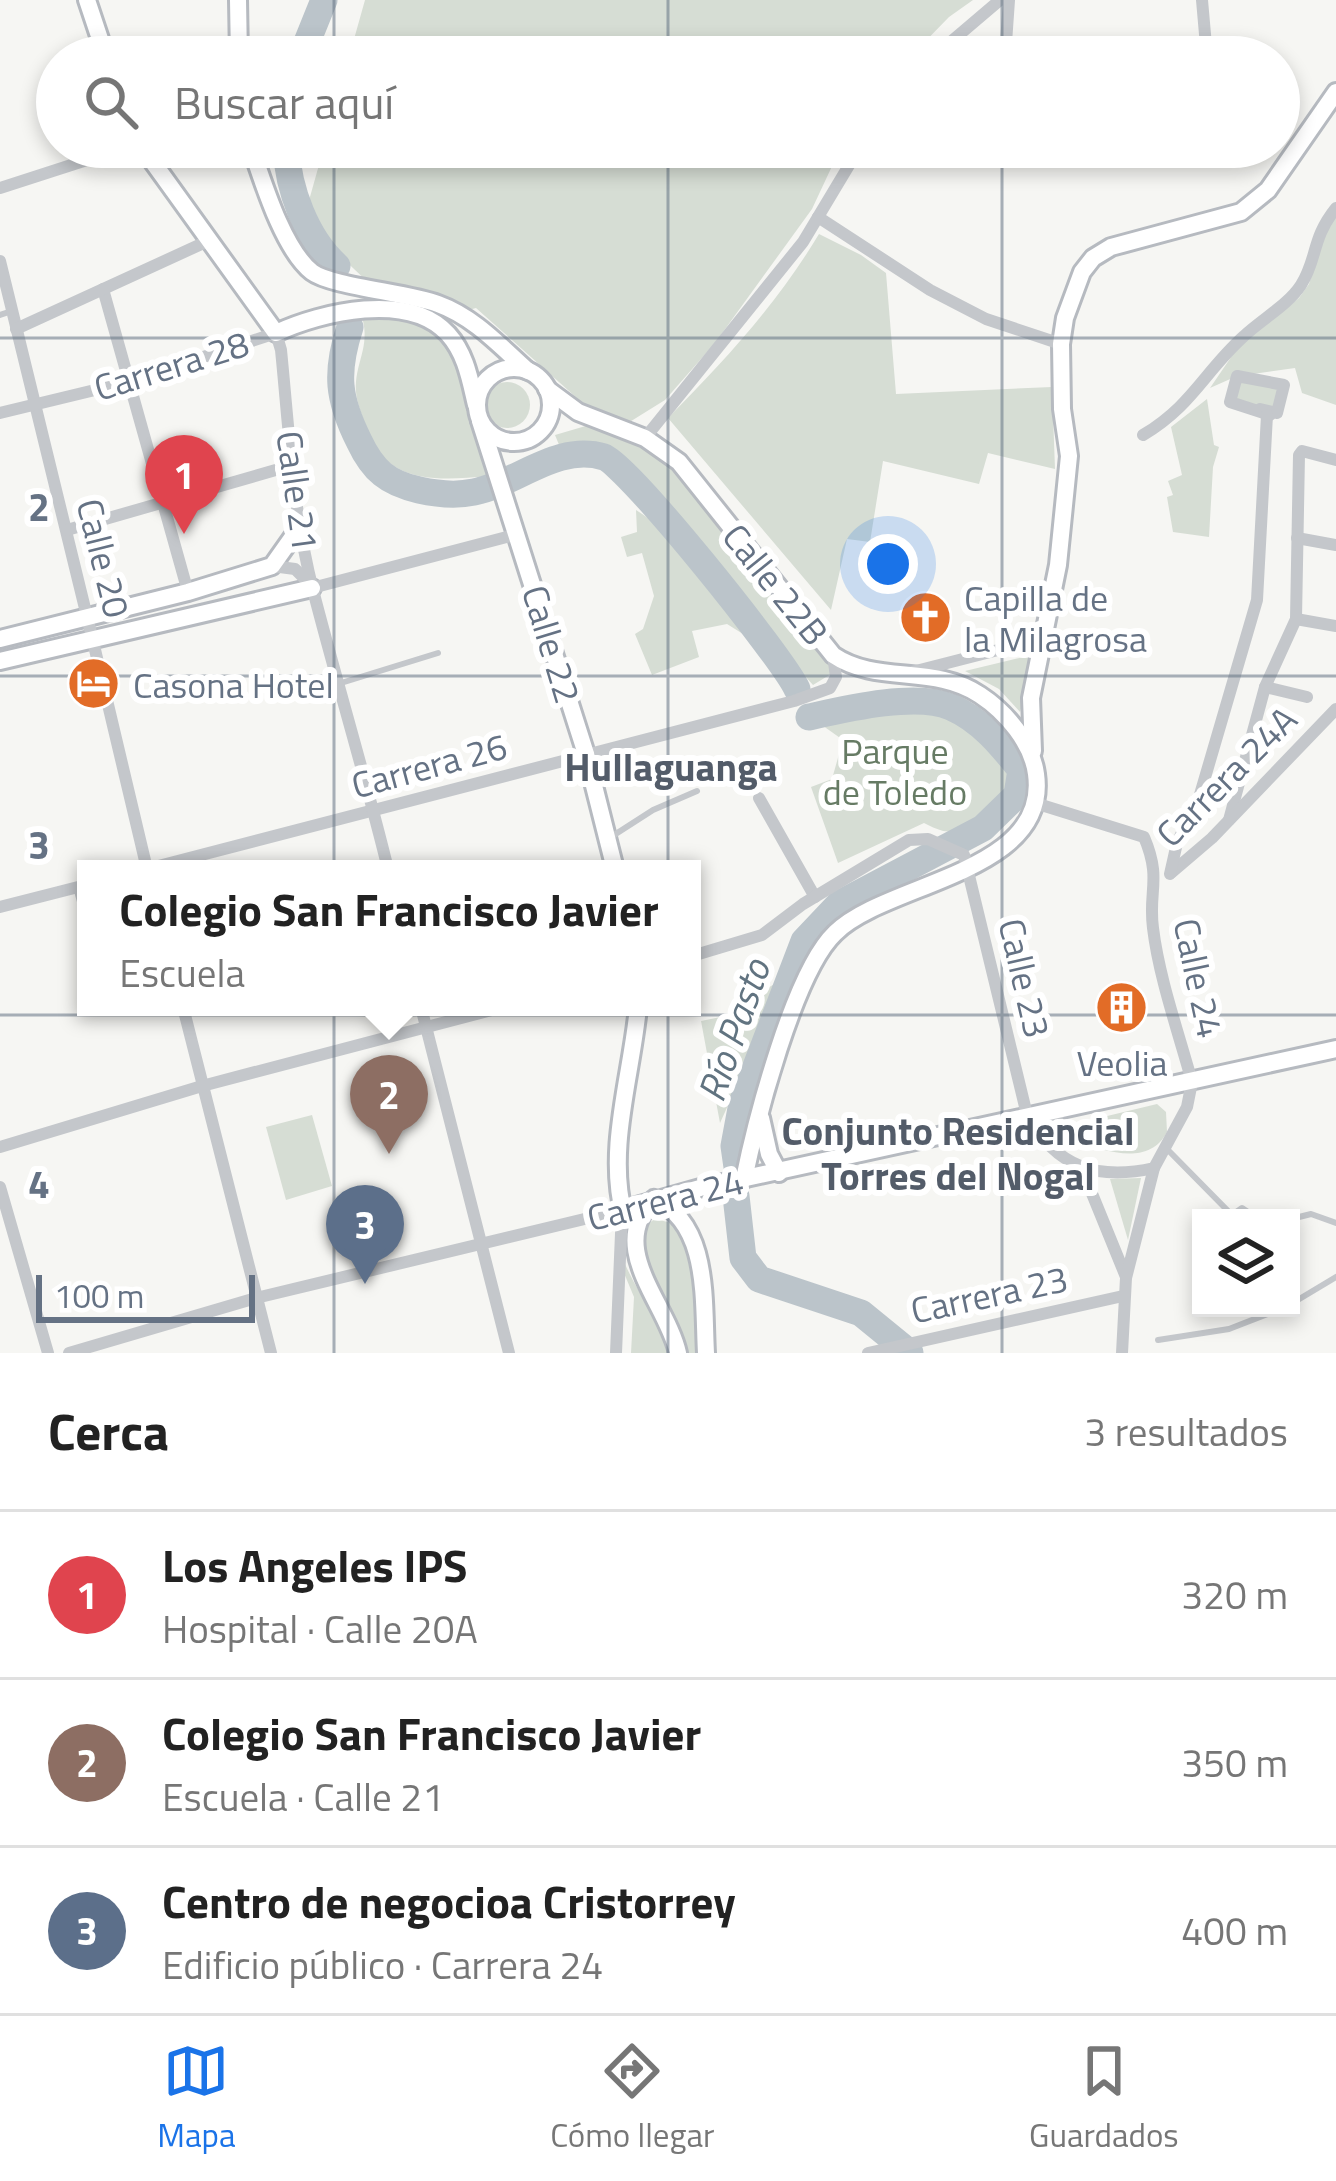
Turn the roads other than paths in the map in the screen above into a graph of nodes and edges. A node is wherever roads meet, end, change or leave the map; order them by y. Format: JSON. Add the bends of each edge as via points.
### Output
{"nodes":[{"id":1,"x":87,"y":0,"type":"edge"},
{"id":2,"x":238,"y":0,"type":"edge"},
{"id":3,"x":1005,"y":0,"type":"edge"},
{"id":4,"x":1202,"y":0,"type":"edge"},
{"id":5,"x":99,"y":36,"type":"edge"},
{"id":6,"x":239,"y":36,"type":"edge"},
{"id":7,"x":960,"y":36,"type":"edge"},
{"id":8,"x":1005,"y":36,"type":"edge"},
{"id":9,"x":1205,"y":36,"type":"edge"},
{"id":10,"x":1336,"y":92,"type":"edge"},
{"id":11,"x":1300,"y":144,"type":"edge"},
{"id":12,"x":62,"y":168,"type":"edge"},
{"id":13,"x":157,"y":168,"type":"edge"},
{"id":14,"x":258,"y":168,"type":"edge"},
{"id":15,"x":847,"y":168,"type":"edge"},
{"id":16,"x":1283,"y":168,"type":"edge"},
{"id":17,"x":0,"y":188,"type":"edge"},
{"id":18,"x":1336,"y":208,"type":"edge"},
{"id":19,"x":818,"y":217,"type":"junction"},
{"id":20,"x":208,"y":241,"type":"junction"},
{"id":21,"x":0,"y":261,"type":"edge"},
{"id":22,"x":103,"y":289,"type":"junction"},
{"id":23,"x":340,"y":311,"type":"joint"},
{"id":24,"x":6,"y":313,"type":"edge"},
{"id":25,"x":16,"y":329,"type":"junction"},
{"id":26,"x":275,"y":333,"type":"junction"},
{"id":27,"x":1060,"y":344,"type":"junction"},
{"id":28,"x":528,"y":370,"type":"junction"},
{"id":29,"x":128,"y":382,"type":"junction"},
{"id":30,"x":547,"y":389,"type":"junction"},
{"id":31,"x":33,"y":403,"type":"junction"},
{"id":32,"x":0,"y":413,"type":"edge"},
{"id":33,"x":478,"y":413,"type":"junction"},
{"id":34,"x":1266,"y":413,"type":"junction"},
{"id":35,"x":1143,"y":435,"type":"dead end"},
{"id":36,"x":645,"y":438,"type":"junction"},
{"id":37,"x":1336,"y":460,"type":"edge"},
{"id":38,"x":292,"y":465,"type":"junction"},
{"id":39,"x":161,"y":503,"type":"junction"},
{"id":40,"x":301,"y":525,"type":"junction"},
{"id":41,"x":68,"y":530,"type":"junction"},
{"id":42,"x":518,"y":534,"type":"junction"},
{"id":43,"x":1298,"y":538,"type":"junction"},
{"id":44,"x":1336,"y":545,"type":"edge"},
{"id":45,"x":272,"y":566,"type":"junction"},
{"id":46,"x":312,"y":588,"type":"junction"},
{"id":47,"x":188,"y":592,"type":"junction"},
{"id":48,"x":87,"y":617,"type":"junction"},
{"id":49,"x":1296,"y":620,"type":"junction"},
{"id":50,"x":1336,"y":626,"type":"edge"},
{"id":51,"x":92,"y":637,"type":"junction"},
{"id":52,"x":1045,"y":638,"type":"junction"},
{"id":53,"x":0,"y":639,"type":"edge"},
{"id":54,"x":438,"y":652,"type":"dead end"},
{"id":55,"x":832,"y":655,"type":"junction"},
{"id":56,"x":0,"y":661,"type":"edge"},
{"id":57,"x":905,"y":674,"type":"junction"},
{"id":58,"x":341,"y":683,"type":"junction"},
{"id":59,"x":1265,"y":687,"type":"junction"},
{"id":60,"x":1307,"y":697,"type":"dead end"},
{"id":61,"x":1336,"y":709,"type":"edge"},
{"id":62,"x":586,"y":754,"type":"junction"},
{"id":63,"x":1033,"y":758,"type":"junction"},
{"id":64,"x":697,"y":791,"type":"dead end"},
{"id":65,"x":759,"y":798,"type":"dead end"},
{"id":66,"x":1035,"y":803,"type":"junction"},
{"id":67,"x":374,"y":812,"type":"junction"},
{"id":68,"x":1229,"y":820,"type":"junction"},
{"id":69,"x":608,"y":839,"type":"junction"},
{"id":70,"x":145,"y":860,"type":"edge"},
{"id":71,"x":183,"y":860,"type":"edge"},
{"id":72,"x":386,"y":860,"type":"edge"},
{"id":73,"x":613,"y":860,"type":"edge"},
{"id":74,"x":966,"y":862,"type":"junction"},
{"id":75,"x":1170,"y":874,"type":"junction"},
{"id":76,"x":1156,"y":885,"type":"junction"},
{"id":77,"x":77,"y":887,"type":"edge"},
{"id":78,"x":814,"y":897,"type":"junction"},
{"id":79,"x":0,"y":907,"type":"edge"},
{"id":80,"x":701,"y":953,"type":"edge"},
{"id":81,"x":184,"y":1016,"type":"edge"},
{"id":82,"x":423,"y":1016,"type":"edge"},
{"id":83,"x":468,"y":1016,"type":"edge"},
{"id":84,"x":637,"y":1016,"type":"edge"},
{"id":85,"x":426,"y":1027,"type":"junction"},
{"id":86,"x":1336,"y":1049,"type":"edge"},
{"id":87,"x":1192,"y":1082,"type":"junction"},
{"id":88,"x":202,"y":1086,"type":"junction"},
{"id":89,"x":759,"y":1106,"type":"junction"},
{"id":90,"x":1061,"y":1108,"type":"junction"},
{"id":91,"x":1027,"y":1114,"type":"junction"},
{"id":92,"x":0,"y":1147,"type":"edge"},
{"id":93,"x":1167,"y":1149,"type":"junction"},
{"id":94,"x":1059,"y":1154,"type":"junction"},
{"id":95,"x":1154,"y":1168,"type":"junction"},
{"id":96,"x":1082,"y":1169,"type":"junction"},
{"id":97,"x":779,"y":1173,"type":"junction"},
{"id":98,"x":742,"y":1179,"type":"junction"},
{"id":99,"x":0,"y":1187,"type":"edge"},
{"id":100,"x":707,"y":1187,"type":"junction"},
{"id":101,"x":654,"y":1199,"type":"junction"},
{"id":102,"x":1223,"y":1209,"type":"edge"},
{"id":103,"x":622,"y":1210,"type":"junction"},
{"id":104,"x":1300,"y":1217,"type":"edge"},
{"id":105,"x":1336,"y":1223,"type":"edge"},
{"id":106,"x":634,"y":1238,"type":"junction"},
{"id":107,"x":482,"y":1244,"type":"junction"},
{"id":108,"x":695,"y":1246,"type":"junction"},
{"id":109,"x":1336,"y":1277,"type":"edge"},
{"id":110,"x":1126,"y":1279,"type":"junction"},
{"id":111,"x":1123,"y":1295,"type":"junction"},
{"id":112,"x":256,"y":1298,"type":"junction"},
{"id":113,"x":1300,"y":1298,"type":"edge"},
{"id":114,"x":1259,"y":1317,"type":"edge"},
{"id":115,"x":1158,"y":1340,"type":"dead end"},
{"id":116,"x":48,"y":1353,"type":"edge"},
{"id":117,"x":69,"y":1353,"type":"edge"},
{"id":118,"x":271,"y":1353,"type":"edge"},
{"id":119,"x":509,"y":1353,"type":"edge"},
{"id":120,"x":616,"y":1353,"type":"edge"},
{"id":121,"x":678,"y":1353,"type":"edge"},
{"id":122,"x":706,"y":1353,"type":"edge"},
{"id":123,"x":869,"y":1353,"type":"edge"},
{"id":124,"x":1121,"y":1353,"type":"edge"}],
"edges":[{"from":1,"to":5,"type":"main road"},
{"from":2,"to":6,"type":"main road"},
{"from":3,"to":7,"type":"street"},
{"from":3,"to":8,"type":"street"},
{"from":4,"to":9,"type":"street"},
{"from":10,"to":11,"type":"main road"},
{"from":12,"to":17,"type":"street"},
{"from":13,"to":20,"type":"main road","name":"Calle 21"},
{"from":14,"to":28,"type":"main road","via":[[297,257],[316,275],[458,313]]},
{"from":15,"to":19,"type":"street"},
{"from":16,"to":27,"type":"main road","via":[[1241,212],[1093,258],[1075,287]]},
{"from":18,"to":35,"type":"street","via":[[1295,292],[1241,338],[1182,408]]},
{"from":19,"to":27,"type":"street","via":[[930,290]]},
{"from":19,"to":36,"type":"street"},
{"from":20,"to":22,"type":"street"},
{"from":20,"to":26,"type":"main road","name":"Calle 21"},
{"from":21,"to":24,"type":"street","name":"Calle 20"},
{"from":22,"to":25,"type":"street"},
{"from":22,"to":29,"type":"street"},
{"from":23,"to":26,"type":"main road","name":"Carrera 28"},
{"from":23,"to":33,"type":"main road","name":"Calle 22","via":[[424,315],[464,357]]},
{"from":24,"to":25,"type":"street","name":"Calle 20"},
{"from":25,"to":31,"type":"street","name":"Calle 20"},
{"from":26,"to":29,"type":"street","name":"Carrera 28"},
{"from":26,"to":38,"type":"street","name":"Calle 21"},
{"from":27,"to":52,"type":"main road","via":[[1069,456]]},
{"from":28,"to":30,"type":"main road"},
{"from":28,"to":33,"type":"main road","via":[[487,378]]},
{"from":29,"to":31,"type":"street","name":"Carrera 28"},
{"from":29,"to":39,"type":"street"},
{"from":30,"to":33,"type":"main road","via":[[550,414],[523,440],[498,438]]},
{"from":30,"to":36,"type":"main road","name":"Calle 22B","via":[[578,412]]},
{"from":31,"to":32,"type":"street","name":"Carrera 28"},
{"from":31,"to":41,"type":"street","name":"Calle 20"},
{"from":33,"to":42,"type":"main road","name":"Calle 22"},
{"from":34,"to":34,"type":"street","via":[[1277,412],[1284,386],[1237,376],[1230,402]]},
{"from":34,"to":75,"type":"street","via":[[1257,600]]},
{"from":36,"to":55,"type":"main road","name":"Calle 22B","via":[[679,462]]},
{"from":37,"to":43,"type":"street","via":[[1299,455]]},
{"from":38,"to":39,"type":"street"},
{"from":38,"to":40,"type":"street","name":"Calle 21"},
{"from":39,"to":41,"type":"street"},
{"from":39,"to":47,"type":"street"},
{"from":40,"to":45,"type":"main road"},
{"from":40,"to":46,"type":"street","name":"Calle 21"},
{"from":41,"to":48,"type":"street","name":"Calle 20"},
{"from":42,"to":46,"type":"street"},
{"from":42,"to":62,"type":"main road","name":"Calle 22"},
{"from":43,"to":44,"type":"street"},
{"from":43,"to":49,"type":"street"},
{"from":45,"to":46,"type":"street","via":[[295,569]]},
{"from":45,"to":47,"type":"main road"},
{"from":46,"to":51,"type":"main road"},
{"from":46,"to":58,"type":"street","name":"Calle 21"},
{"from":47,"to":48,"type":"main road"},
{"from":48,"to":51,"type":"street","name":"Calle 20"},
{"from":48,"to":53,"type":"main road"},
{"from":49,"to":50,"type":"street"},
{"from":49,"to":59,"type":"street"},
{"from":51,"to":56,"type":"main road"},
{"from":51,"to":70,"type":"street","name":"Calle 20"},
{"from":52,"to":57,"type":"street"},
{"from":52,"to":63,"type":"main road","via":[[1031,698]]},
{"from":54,"to":58,"type":"lane"},
{"from":55,"to":57,"type":"main road","name":"Calle 22B","via":[[869,673]]},
{"from":55,"to":62,"type":"street","name":"Carrera 26","via":[[830,688]]},
{"from":57,"to":63,"type":"main road","name":"Calle 22B","via":[[982,696]]},
{"from":58,"to":67,"type":"street","name":"Calle 21"},
{"from":59,"to":60,"type":"street"},
{"from":59,"to":68,"type":"street"},
{"from":61,"to":68,"type":"street","name":"Carrera 24A"},
{"from":62,"to":67,"type":"street","name":"Carrera 26"},
{"from":62,"to":69,"type":"main road","name":"Calle 22"},
{"from":63,"to":66,"type":"main road"},
{"from":64,"to":69,"type":"lane"},
{"from":65,"to":78,"type":"street"},
{"from":66,"to":74,"type":"main road","via":[[990,857]]},
{"from":66,"to":76,"type":"street","via":[[1144,837]]},
{"from":67,"to":71,"type":"street","name":"Carrera 26"},
{"from":67,"to":72,"type":"street","name":"Calle 21"},
{"from":68,"to":75,"type":"street","name":"Carrera 24A"},
{"from":69,"to":73,"type":"main road","name":"Calle 22"},
{"from":74,"to":78,"type":"street","via":[[928,839],[909,840]]},
{"from":74,"to":89,"type":"main road","via":[[834,933],[813,965]]},
{"from":74,"to":91,"type":"street","name":"Calle 23"},
{"from":75,"to":76,"type":"street","name":"Carrera 24A"},
{"from":76,"to":87,"type":"street","name":"Calle 24","via":[[1152,926]]},
{"from":77,"to":79,"type":"street"},
{"from":78,"to":80,"type":"street","via":[[762,935]]},
{"from":81,"to":88,"type":"street"},
{"from":82,"to":85,"type":"street"},
{"from":83,"to":85,"type":"street"},
{"from":84,"to":103,"type":"main road","via":[[621,1118]]},
{"from":85,"to":88,"type":"street"},
{"from":85,"to":107,"type":"street"},
{"from":86,"to":87,"type":"main road","name":"Carrera 24"},
{"from":87,"to":90,"type":"main road","name":"Carrera 24"},
{"from":87,"to":93,"type":"street"},
{"from":88,"to":92,"type":"street"},
{"from":88,"to":112,"type":"street"},
{"from":89,"to":97,"type":"main road"},
{"from":89,"to":98,"type":"main road"},
{"from":90,"to":91,"type":"main road","name":"Carrera 24"},
{"from":90,"to":94,"type":"street","via":[[1053,1126]]},
{"from":91,"to":94,"type":"street","via":[[1042,1143]]},
{"from":91,"to":97,"type":"main road","name":"Carrera 24"},
{"from":93,"to":95,"type":"street"},
{"from":93,"to":102,"type":"lane"},
{"from":94,"to":96,"type":"street"},
{"from":95,"to":96,"type":"street","via":[[1123,1175]]},
{"from":95,"to":110,"type":"street"},
{"from":96,"to":110,"type":"street"},
{"from":97,"to":98,"type":"main road","name":"Carrera 24"},
{"from":98,"to":100,"type":"main road","name":"Carrera 24"},
{"from":99,"to":116,"type":"street"},
{"from":100,"to":101,"type":"main road","name":"Carrera 24"},
{"from":100,"to":108,"type":"main road","via":[[692,1203]]},
{"from":101,"to":103,"type":"main road","name":"Carrera 24"},
{"from":101,"to":106,"type":"main road"},
{"from":101,"to":108,"type":"main road","via":[[674,1208]]},
{"from":103,"to":106,"type":"main road"},
{"from":103,"to":107,"type":"street","name":"Carrera 24"},
{"from":103,"to":120,"type":"street"},
{"from":104,"to":105,"type":"lane"},
{"from":106,"to":121,"type":"main road"},
{"from":107,"to":112,"type":"street","name":"Carrera 24"},
{"from":107,"to":119,"type":"street"},
{"from":108,"to":122,"type":"main road"},
{"from":109,"to":113,"type":"lane"},
{"from":110,"to":111,"type":"street"},
{"from":111,"to":123,"type":"street","name":"Carrera 23"},
{"from":111,"to":124,"type":"street"},
{"from":112,"to":117,"type":"street","name":"Carrera 24"},
{"from":112,"to":118,"type":"street"},
{"from":114,"to":115,"type":"lane"}]}
